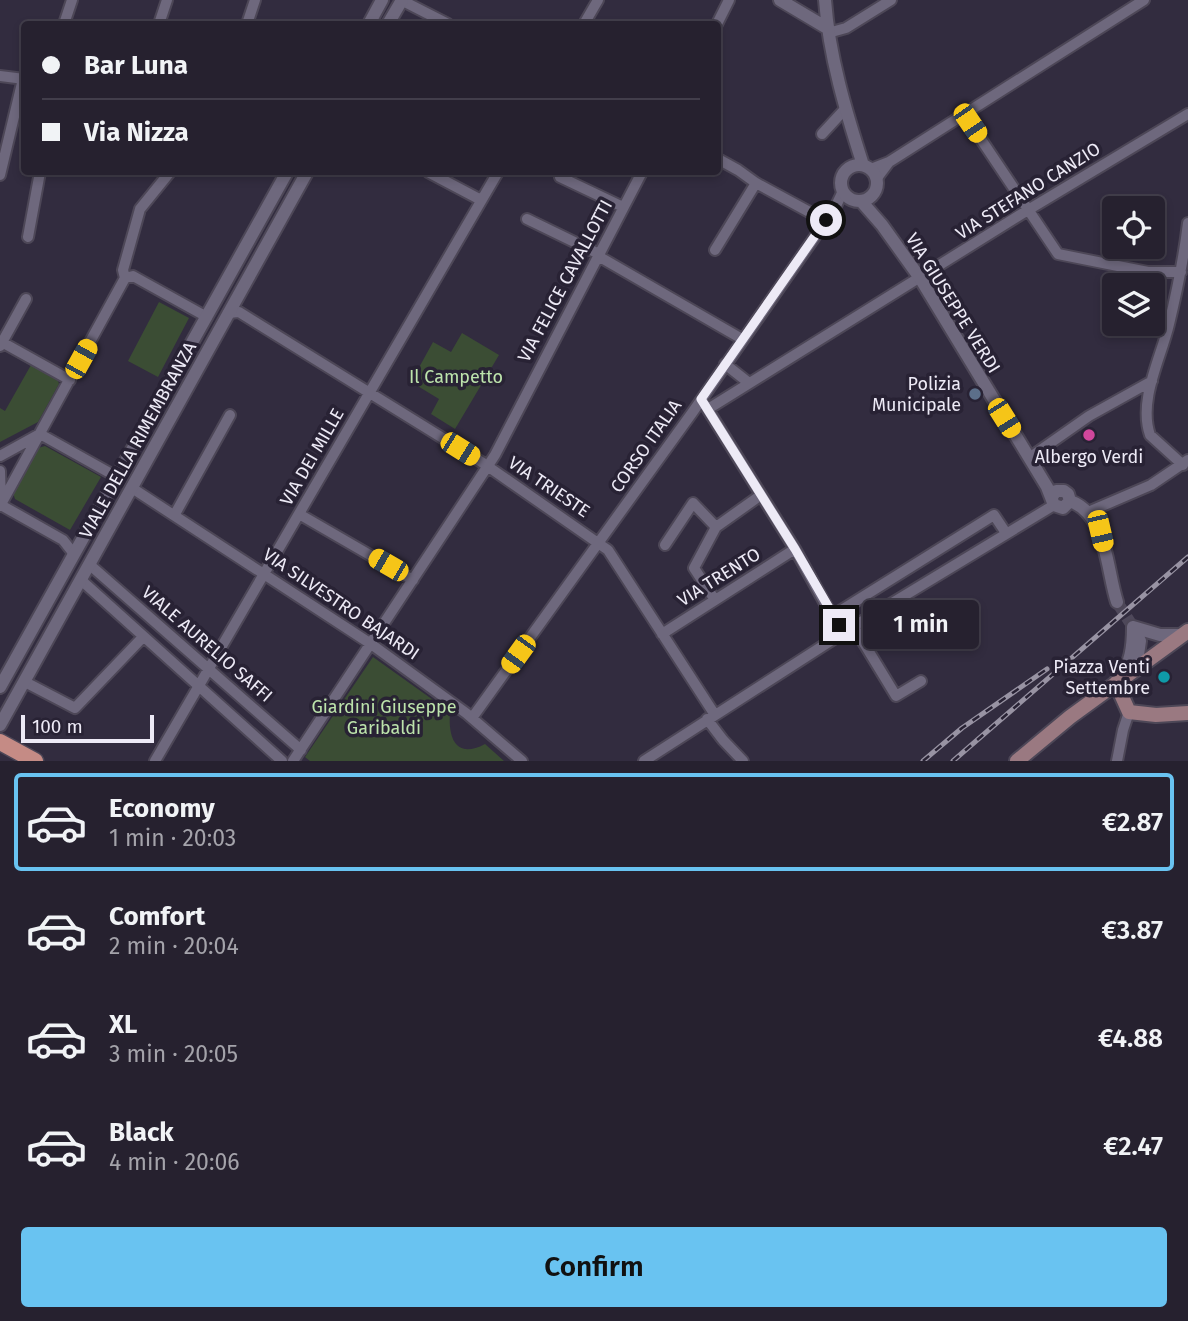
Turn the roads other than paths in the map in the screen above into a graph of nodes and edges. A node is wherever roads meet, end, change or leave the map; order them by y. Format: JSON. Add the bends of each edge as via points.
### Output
{"nodes":[{"id":1,"x":72,"y":0,"type":"edge"},
{"id":2,"x":166,"y":0,"type":"edge"},
{"id":3,"x":255,"y":0,"type":"edge"},
{"id":4,"x":382,"y":0,"type":"edge"},
{"id":5,"x":402,"y":0,"type":"edge"},
{"id":6,"x":598,"y":0,"type":"edge"},
{"id":7,"x":729,"y":0,"type":"edge"},
{"id":8,"x":780,"y":0,"type":"edge"},
{"id":9,"x":825,"y":0,"type":"edge"},
{"id":10,"x":891,"y":0,"type":"edge"},
{"id":11,"x":1144,"y":0,"type":"edge"},
{"id":12,"x":65,"y":21,"type":"edge"},
{"id":13,"x":160,"y":21,"type":"edge"},
{"id":14,"x":248,"y":21,"type":"edge"},
{"id":15,"x":371,"y":21,"type":"edge"},
{"id":16,"x":390,"y":21,"type":"edge"},
{"id":17,"x":442,"y":21,"type":"edge"},
{"id":18,"x":585,"y":21,"type":"edge"},
{"id":19,"x":718,"y":21,"type":"edge"},
{"id":20,"x":827,"y":30,"type":"junction"},
{"id":21,"x":0,"y":76,"type":"edge"},
{"id":22,"x":21,"y":79,"type":"edge"},
{"id":23,"x":21,"y":91,"type":"edge"},
{"id":24,"x":846,"y":107,"type":"junction"},
{"id":25,"x":964,"y":114,"type":"junction"},
{"id":26,"x":1188,"y":114,"type":"edge"},
{"id":27,"x":822,"y":134,"type":"dead end"},
{"id":28,"x":855,"y":139,"type":"junction"},
{"id":29,"x":721,"y":161,"type":"edge"},
{"id":30,"x":849,"y":168,"type":"junction"},
{"id":31,"x":870,"y":171,"type":"junction"},
{"id":32,"x":0,"y":175,"type":"edge"},
{"id":33,"x":39,"y":175,"type":"edge"},
{"id":34,"x":168,"y":175,"type":"edge"},
{"id":35,"x":286,"y":175,"type":"edge"},
{"id":36,"x":305,"y":175,"type":"edge"},
{"id":37,"x":434,"y":175,"type":"edge"},
{"id":38,"x":496,"y":175,"type":"edge"},
{"id":39,"x":640,"y":175,"type":"edge"},
{"id":40,"x":560,"y":177,"type":"dead end"},
{"id":41,"x":756,"y":183,"type":"junction"},
{"id":42,"x":843,"y":191,"type":"junction"},
{"id":43,"x":874,"y":193,"type":"junction"},
{"id":44,"x":481,"y":200,"type":"junction"},
{"id":45,"x":860,"y":201,"type":"junction"},
{"id":46,"x":623,"y":207,"type":"junction"},
{"id":47,"x":1028,"y":210,"type":"junction"},
{"id":48,"x":527,"y":219,"type":"dead end"},
{"id":49,"x":826,"y":220,"type":"junction"},
{"id":50,"x":882,"y":225,"type":"junction"},
{"id":51,"x":1188,"y":226,"type":"edge"},
{"id":52,"x":28,"y":237,"type":"dead end"},
{"id":53,"x":715,"y":250,"type":"dead end"},
{"id":54,"x":598,"y":255,"type":"junction"},
{"id":55,"x":1181,"y":272,"type":"junction"},
{"id":56,"x":125,"y":278,"type":"junction"},
{"id":57,"x":920,"y":278,"type":"junction"},
{"id":58,"x":217,"y":298,"type":"junction"},
{"id":59,"x":26,"y":299,"type":"dead end"},
{"id":60,"x":227,"y":315,"type":"junction"},
{"id":61,"x":206,"y":318,"type":"junction"},
{"id":62,"x":743,"y":339,"type":"junction"},
{"id":63,"x":1,"y":343,"type":"edge"},
{"id":64,"x":725,"y":364,"type":"junction"},
{"id":65,"x":70,"y":380,"type":"junction"},
{"id":66,"x":1152,"y":381,"type":"junction"},
{"id":67,"x":750,"y":383,"type":"junction"},
{"id":68,"x":369,"y":393,"type":"junction"},
{"id":69,"x":705,"y":404,"type":"junction"},
{"id":70,"x":230,"y":415,"type":"dead end"},
{"id":71,"x":40,"y":434,"type":"junction"},
{"id":72,"x":0,"y":456,"type":"edge"},
{"id":73,"x":1029,"y":458,"type":"junction"},
{"id":74,"x":1186,"y":462,"type":"edge"},
{"id":75,"x":487,"y":467,"type":"junction"},
{"id":76,"x":0,"y":471,"type":"edge"},
{"id":77,"x":117,"y":477,"type":"junction"},
{"id":78,"x":132,"y":488,"type":"junction"},
{"id":79,"x":761,"y":495,"type":"junction"},
{"id":80,"x":1055,"y":498,"type":"junction"},
{"id":81,"x":1,"y":506,"type":"edge"},
{"id":82,"x":1092,"y":511,"type":"junction"},
{"id":83,"x":299,"y":513,"type":"junction"},
{"id":84,"x":175,"y":514,"type":"junction"},
{"id":85,"x":716,"y":527,"type":"junction"},
{"id":86,"x":1006,"y":533,"type":"junction"},
{"id":87,"x":599,"y":543,"type":"junction"},
{"id":88,"x":665,"y":545,"type":"dead end"},
{"id":89,"x":795,"y":549,"type":"junction"},
{"id":90,"x":75,"y":554,"type":"junction"},
{"id":91,"x":90,"y":564,"type":"junction"},
{"id":92,"x":64,"y":573,"type":"junction"},
{"id":93,"x":265,"y":573,"type":"junction"},
{"id":94,"x":413,"y":580,"type":"junction"},
{"id":95,"x":80,"y":581,"type":"junction"},
{"id":96,"x":715,"y":600,"type":"junction"},
{"id":97,"x":1117,"y":602,"type":"tunnel mouth"},
{"id":98,"x":832,"y":616,"type":"junction"},
{"id":99,"x":1133,"y":626,"type":"junction"},
{"id":100,"x":850,"y":629,"type":"junction"},
{"id":101,"x":1185,"y":633,"type":"edge"},
{"id":102,"x":662,"y":634,"type":"junction"},
{"id":103,"x":143,"y":637,"type":"junction"},
{"id":104,"x":371,"y":644,"type":"junction"},
{"id":105,"x":209,"y":669,"type":"junction"},
{"id":106,"x":1136,"y":669,"type":"junction"},
{"id":107,"x":921,"y":681,"type":"dead end"},
{"id":108,"x":25,"y":682,"type":"junction"},
{"id":109,"x":1116,"y":683,"type":"junction"},
{"id":110,"x":199,"y":686,"type":"junction"},
{"id":111,"x":0,"y":687,"type":"edge"},
{"id":112,"x":1129,"y":712,"type":"junction"},
{"id":113,"x":1188,"y":713,"type":"edge"},
{"id":114,"x":711,"y":717,"type":"junction"},
{"id":115,"x":472,"y":718,"type":"junction"},
{"id":116,"x":0,"y":725,"type":"edge"},
{"id":117,"x":0,"y":741,"type":"edge"},
{"id":118,"x":300,"y":750,"type":"junction"},
{"id":119,"x":35,"y":761,"type":"edge"},
{"id":120,"x":155,"y":761,"type":"edge"},
{"id":121,"x":282,"y":761,"type":"edge"},
{"id":122,"x":293,"y":761,"type":"edge"},
{"id":123,"x":522,"y":761,"type":"edge"},
{"id":124,"x":643,"y":761,"type":"edge"},
{"id":125,"x":743,"y":761,"type":"edge"},
{"id":126,"x":1017,"y":761,"type":"edge"},
{"id":127,"x":1117,"y":761,"type":"edge"}],
"edges":[{"from":1,"to":12,"type":"street"},
{"from":2,"to":13,"type":"street"},
{"from":3,"to":14,"type":"street"},
{"from":4,"to":15,"type":"street"},
{"from":5,"to":16,"type":"street"},
{"from":5,"to":17,"type":"street"},
{"from":6,"to":18,"type":"street"},
{"from":7,"to":19,"type":"street"},
{"from":8,"to":20,"type":"street"},
{"from":9,"to":20,"type":"street"},
{"from":10,"to":20,"type":"street","via":[[846,28]]},
{"from":11,"to":25,"type":"street"},
{"from":20,"to":24,"type":"street"},
{"from":21,"to":22,"type":"street"},
{"from":23,"to":32,"type":"street"},
{"from":24,"to":27,"type":"street"},
{"from":24,"to":28,"type":"street"},
{"from":25,"to":31,"type":"street"},
{"from":25,"to":47,"type":"street"},
{"from":26,"to":47,"type":"street","name":"VIA STEFANO CANZIO"},
{"from":28,"to":30,"type":"street"},
{"from":28,"to":31,"type":"street"},
{"from":29,"to":41,"type":"street"},
{"from":30,"to":31,"type":"street"},
{"from":30,"to":42,"type":"street","via":[[842,178]]},
{"from":31,"to":43,"type":"street"},
{"from":33,"to":52,"type":"street"},
{"from":34,"to":56,"type":"street","via":[[140,209],[123,270]]},
{"from":35,"to":58,"type":"street","name":"VIALE DELLA RIMEMBRANZA"},
{"from":36,"to":60,"type":"street","name":"VIALE DELLA RIMEMBRANZA"},
{"from":37,"to":44,"type":"street"},
{"from":38,"to":44,"type":"street","name":"VIA DEI MILLE"},
{"from":39,"to":46,"type":"street","name":"VIA FELICE CAVALLOTTI"},
{"from":40,"to":46,"type":"street"},
{"from":41,"to":49,"type":"street"},
{"from":41,"to":53,"type":"street"},
{"from":42,"to":45,"type":"street"},
{"from":42,"to":49,"type":"street","name":"CORSO ITALIA"},
{"from":43,"to":45,"type":"street"},
{"from":43,"to":50,"type":"street","name":"VIA GIUSEPPE VERDI"},
{"from":44,"to":68,"type":"street","name":"VIA DEI MILLE"},
{"from":45,"to":50,"type":"street","name":"VIA GIUSEPPE VERDI"},
{"from":46,"to":54,"type":"street","name":"VIA FELICE CAVALLOTTI"},
{"from":47,"to":55,"type":"street","via":[[1058,254],[1148,272]]},
{"from":47,"to":57,"type":"street","name":"VIA STEFANO CANZIO"},
{"from":48,"to":54,"type":"street"},
{"from":49,"to":62,"type":"street","name":"CORSO ITALIA"},
{"from":50,"to":57,"type":"street","name":"VIA GIUSEPPE VERDI"},
{"from":51,"to":55,"type":"street"},
{"from":54,"to":62,"type":"street"},
{"from":54,"to":75,"type":"street","name":"VIA FELICE CAVALLOTTI"},
{"from":55,"to":66,"type":"street"},
{"from":56,"to":61,"type":"street","via":[[133,276]]},
{"from":56,"to":65,"type":"street"},
{"from":57,"to":67,"type":"street","name":"VIA STEFANO CANZIO"},
{"from":57,"to":73,"type":"street","name":"VIA GIUSEPPE VERDI"},
{"from":58,"to":60,"type":"street","via":[[226,300]]},
{"from":58,"to":61,"type":"street","name":"VIALE DELLA RIMEMBRANZA"},
{"from":59,"to":63,"type":"street"},
{"from":60,"to":61,"type":"street","via":[[212,325]]},
{"from":60,"to":68,"type":"street","name":"VIA TRIESTE","via":[[239,312]]},
{"from":60,"to":78,"type":"street","name":"VIALE DELLA RIMEMBRANZA"},
{"from":61,"to":77,"type":"street","name":"VIALE DELLA RIMEMBRANZA"},
{"from":62,"to":64,"type":"street","name":"CORSO ITALIA"},
{"from":63,"to":65,"type":"street"},
{"from":64,"to":67,"type":"street"},
{"from":64,"to":69,"type":"street","name":"CORSO ITALIA"},
{"from":65,"to":71,"type":"street"},
{"from":66,"to":73,"type":"street","via":[[1089,416]]},
{"from":66,"to":74,"type":"street","via":[[1147,412],[1150,435]]},
{"from":67,"to":69,"type":"street","name":"VIA STEFANO CANZIO"},
{"from":68,"to":75,"type":"street","name":"VIA TRIESTE"},
{"from":68,"to":83,"type":"street","name":"VIA DEI MILLE"},
{"from":69,"to":79,"type":"street"},
{"from":69,"to":87,"type":"street","name":"CORSO ITALIA"},
{"from":70,"to":84,"type":"street"},
{"from":71,"to":72,"type":"street"},
{"from":71,"to":77,"type":"street"},
{"from":71,"to":81,"type":"street"},
{"from":73,"to":80,"type":"street","name":"VIA GIUSEPPE VERDI"},
{"from":74,"to":82,"type":"street","via":[[1151,485]]},
{"from":75,"to":87,"type":"street","name":"VIA TRIESTE"},
{"from":75,"to":94,"type":"street","name":"VIA FELICE CAVALLOTTI"},
{"from":76,"to":81,"type":"street"},
{"from":77,"to":90,"type":"street","name":"VIALE DELLA RIMEMBRANZA"},
{"from":78,"to":84,"type":"street","name":"VIA SILVESTRO BAJARDI"},
{"from":78,"to":91,"type":"street","name":"VIALE DELLA RIMEMBRANZA"},
{"from":79,"to":85,"type":"street"},
{"from":79,"to":89,"type":"street"},
{"from":80,"to":82,"type":"street","name":"VIA GIUSEPPE VERDI","via":[[1066,492],[1070,501]]},
{"from":80,"to":86,"type":"street"},
{"from":81,"to":90,"type":"street","via":[[63,540]]},
{"from":82,"to":97,"type":"street"},
{"from":83,"to":93,"type":"street","name":"VIA DEI MILLE"},
{"from":83,"to":94,"type":"street"},
{"from":84,"to":93,"type":"street","name":"VIA SILVESTRO BAJARDI"},
{"from":85,"to":88,"type":"street","via":[[694,503]]},
{"from":85,"to":96,"type":"street","via":[[694,568]]},
{"from":86,"to":98,"type":"street","via":[[994,515]]},
{"from":86,"to":100,"type":"street"},
{"from":87,"to":102,"type":"street","name":"VIA TRIESTE","via":[[614,556]]},
{"from":87,"to":115,"type":"street","name":"CORSO ITALIA"},
{"from":89,"to":96,"type":"street","name":"VIA TRENTO"},
{"from":89,"to":98,"type":"street"},
{"from":90,"to":91,"type":"street","via":[[84,555]]},
{"from":90,"to":92,"type":"street","name":"VIALE DELLA RIMEMBRANZA"},
{"from":91,"to":95,"type":"street","name":"VIALE DELLA RIMEMBRANZA"},
{"from":91,"to":105,"type":"street","name":"VIALE AURELIO SAFFI"},
{"from":92,"to":95,"type":"street"},
{"from":92,"to":111,"type":"street","name":"VIALE DELLA RIMEMBRANZA"},
{"from":93,"to":104,"type":"street","name":"VIA SILVESTRO BAJARDI"},
{"from":93,"to":105,"type":"street","name":"VIA DEI MILLE"},
{"from":94,"to":104,"type":"street","name":"VIA FELICE CAVALLOTTI"},
{"from":95,"to":103,"type":"street","name":"VIALE AURELIO SAFFI"},
{"from":95,"to":108,"type":"street","name":"VIALE DELLA RIMEMBRANZA"},
{"from":96,"to":102,"type":"street","name":"VIA TRENTO"},
{"from":98,"to":100,"type":"street"},
{"from":99,"to":101,"type":"street","via":[[1160,635]]},
{"from":99,"to":106,"type":"street","via":[[1140,641]]},
{"from":99,"to":109,"type":"street","via":[[1131,657]]},
{"from":100,"to":107,"type":"street","via":[[897,696]]},
{"from":100,"to":114,"type":"street"},
{"from":101,"to":106,"type":"main road"},
{"from":102,"to":114,"type":"street","name":"VIA TRIESTE"},
{"from":103,"to":108,"type":"street","via":[[75,708]]},
{"from":103,"to":110,"type":"street","name":"VIALE AURELIO SAFFI"},
{"from":104,"to":115,"type":"street","name":"VIA SILVESTRO BAJARDI"},
{"from":104,"to":118,"type":"street","name":"VIA FELICE CAVALLOTTI"},
{"from":105,"to":110,"type":"street","name":"VIA DEI MILLE"},
{"from":105,"to":118,"type":"street","name":"VIALE AURELIO SAFFI"},
{"from":106,"to":109,"type":"main road"},
{"from":108,"to":116,"type":"street","name":"VIALE DELLA RIMEMBRANZA"},
{"from":109,"to":112,"type":"main road"},
{"from":109,"to":126,"type":"main road"},
{"from":110,"to":120,"type":"street","name":"VIA DEI MILLE"},
{"from":110,"to":121,"type":"street","name":"VIALE AURELIO SAFFI"},
{"from":112,"to":113,"type":"main road"},
{"from":112,"to":127,"type":"street"},
{"from":114,"to":124,"type":"street"},
{"from":114,"to":125,"type":"street","name":"VIA TRIESTE","via":[[723,740]]},
{"from":115,"to":123,"type":"street","name":"VIA SILVESTRO BAJARDI"},
{"from":117,"to":119,"type":"main road"},
{"from":118,"to":122,"type":"street","name":"VIA FELICE CAVALLOTTI"}]}
